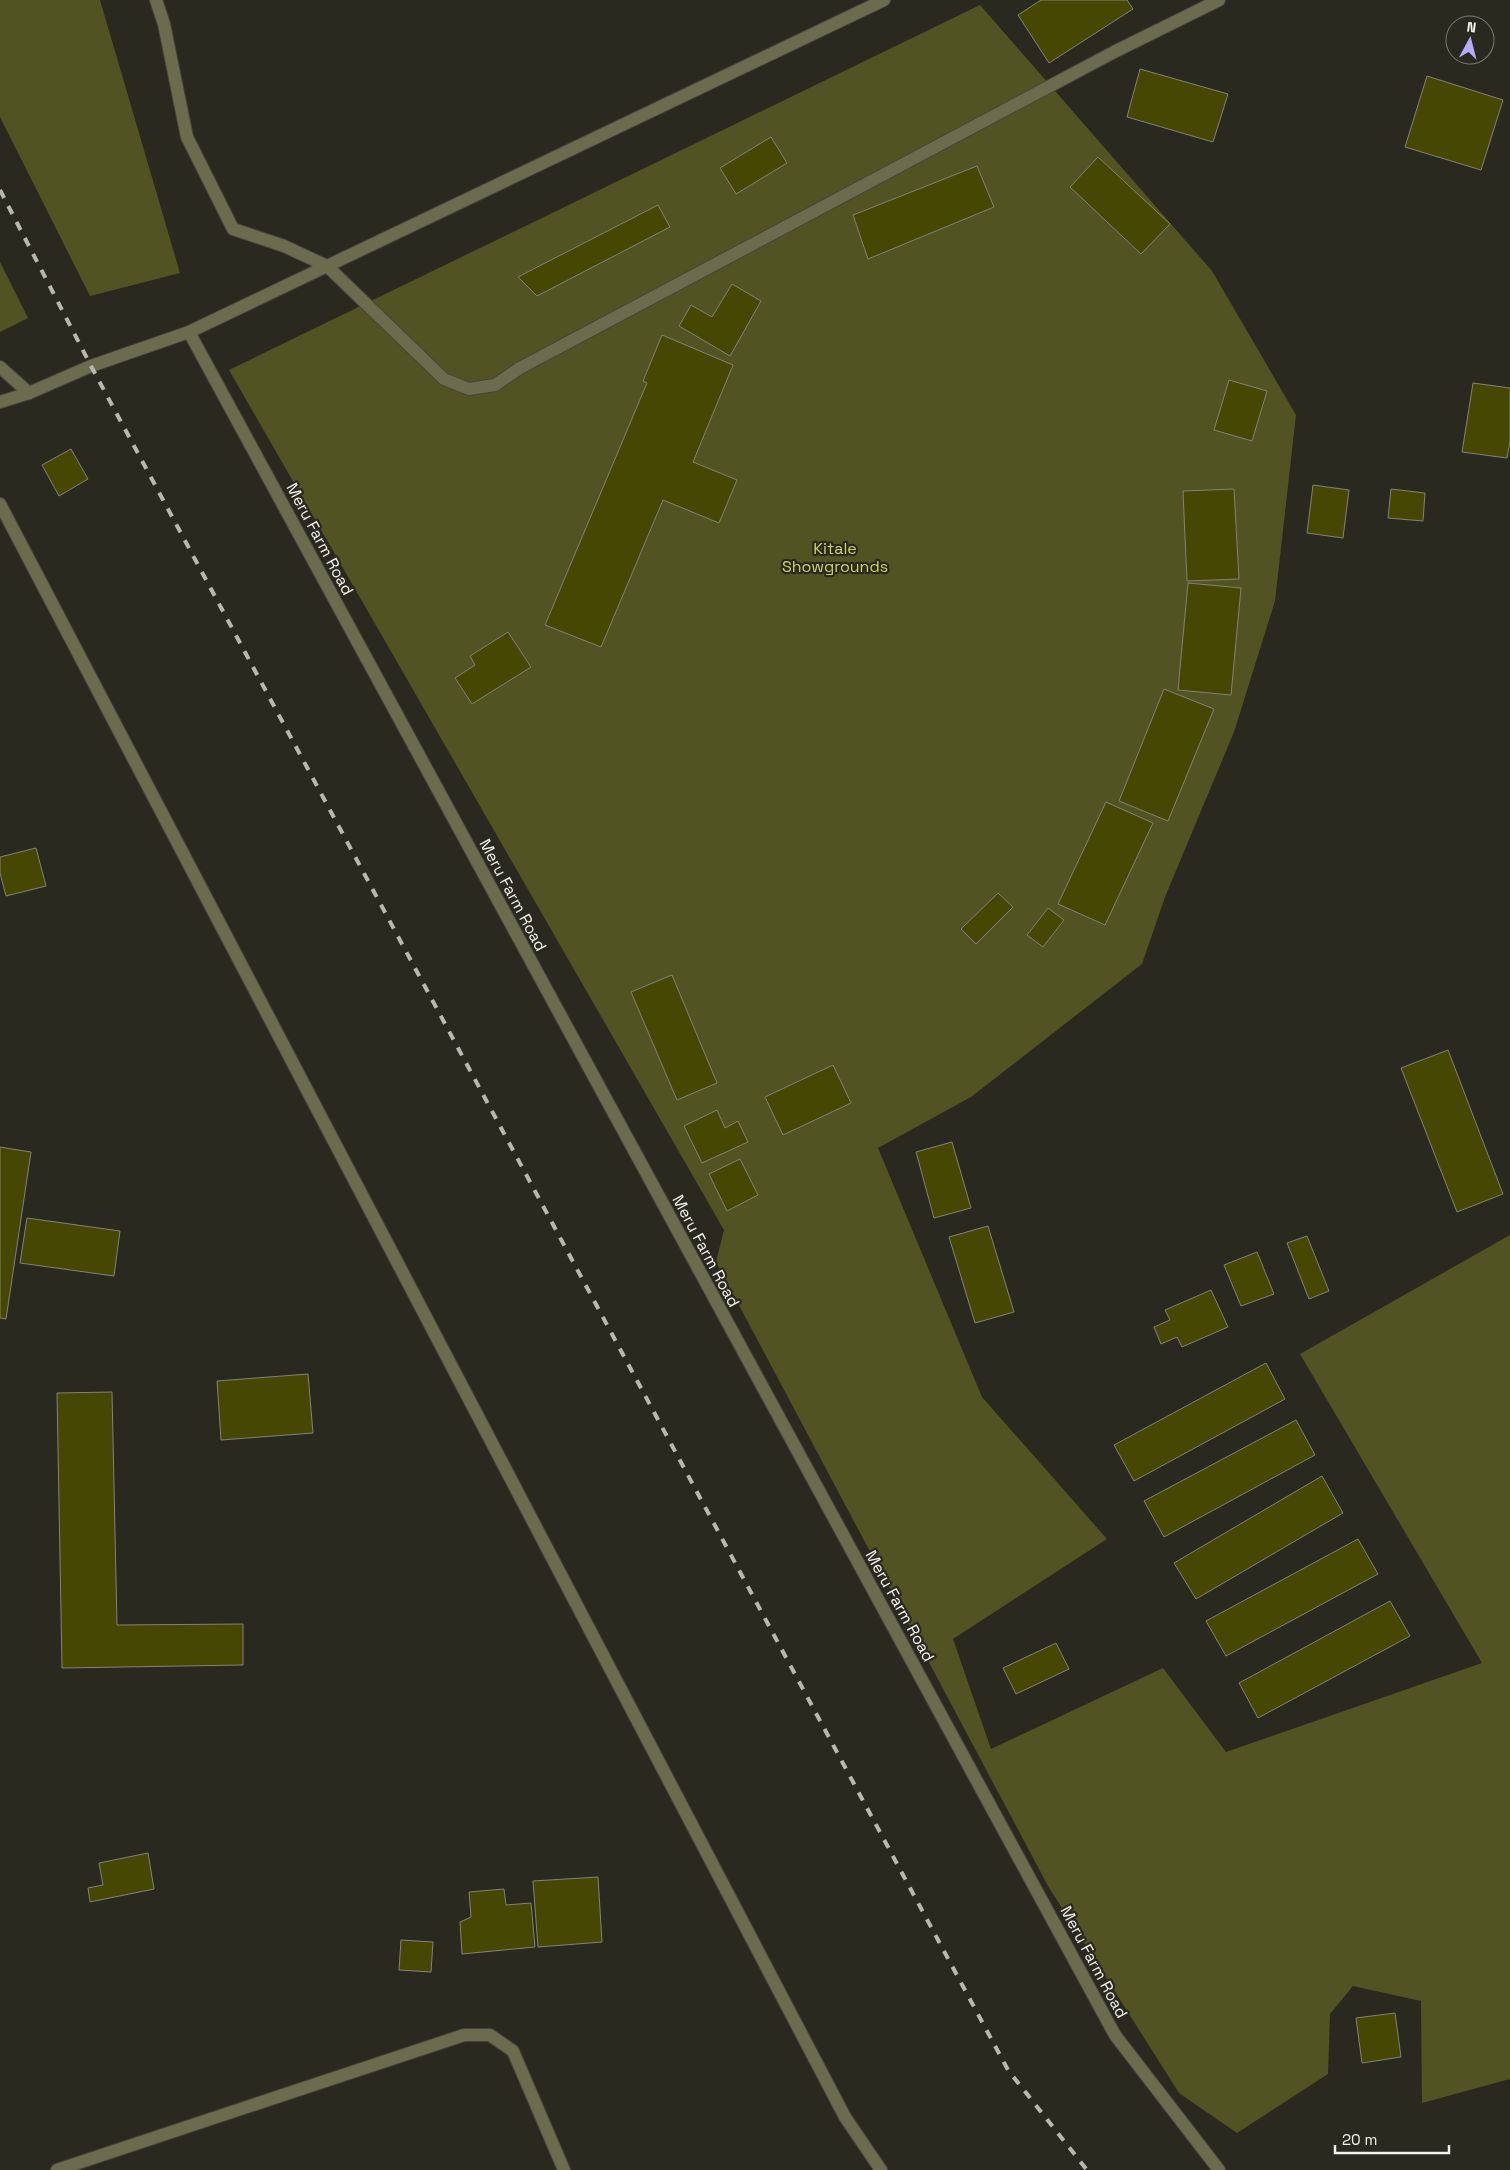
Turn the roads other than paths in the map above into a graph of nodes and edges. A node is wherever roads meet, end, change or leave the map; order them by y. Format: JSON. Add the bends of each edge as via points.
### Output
{"nodes":[{"id":1,"x":156,"y":0,"type":"edge"},
{"id":2,"x":884,"y":0,"type":"edge"},
{"id":3,"x":1219,"y":0,"type":"edge"},
{"id":4,"x":327,"y":266,"type":"junction"},
{"id":5,"x":189,"y":332,"type":"junction"},
{"id":6,"x":0,"y":367,"type":"edge"},
{"id":7,"x":29,"y":393,"type":"junction"},
{"id":8,"x":0,"y":402,"type":"edge"},
{"id":9,"x":0,"y":504,"type":"edge"},
{"id":10,"x":57,"y":2170,"type":"edge"},
{"id":11,"x":564,"y":2170,"type":"edge"},
{"id":12,"x":881,"y":2170,"type":"edge"},
{"id":13,"x":1219,"y":2170,"type":"edge"}],
"edges":[{"from":1,"to":4,"type":"street","via":[[187,136],[233,229],[284,246]]},
{"from":2,"to":4,"type":"street"},
{"from":3,"to":4,"type":"street","via":[[1105,57],[520,368],[495,385],[469,388],[444,379]]},
{"from":4,"to":5,"type":"street"},
{"from":5,"to":7,"type":"street","via":[[91,366]]},
{"from":5,"to":13,"type":"street","name":"Meru Farm Road","via":[[1115,2035]]},
{"from":6,"to":7,"type":"street"},
{"from":7,"to":8,"type":"street"},
{"from":9,"to":12,"type":"street","via":[[845,2117]]},
{"from":10,"to":11,"type":"street","via":[[464,2035],[490,2035],[513,2051]]}]}
